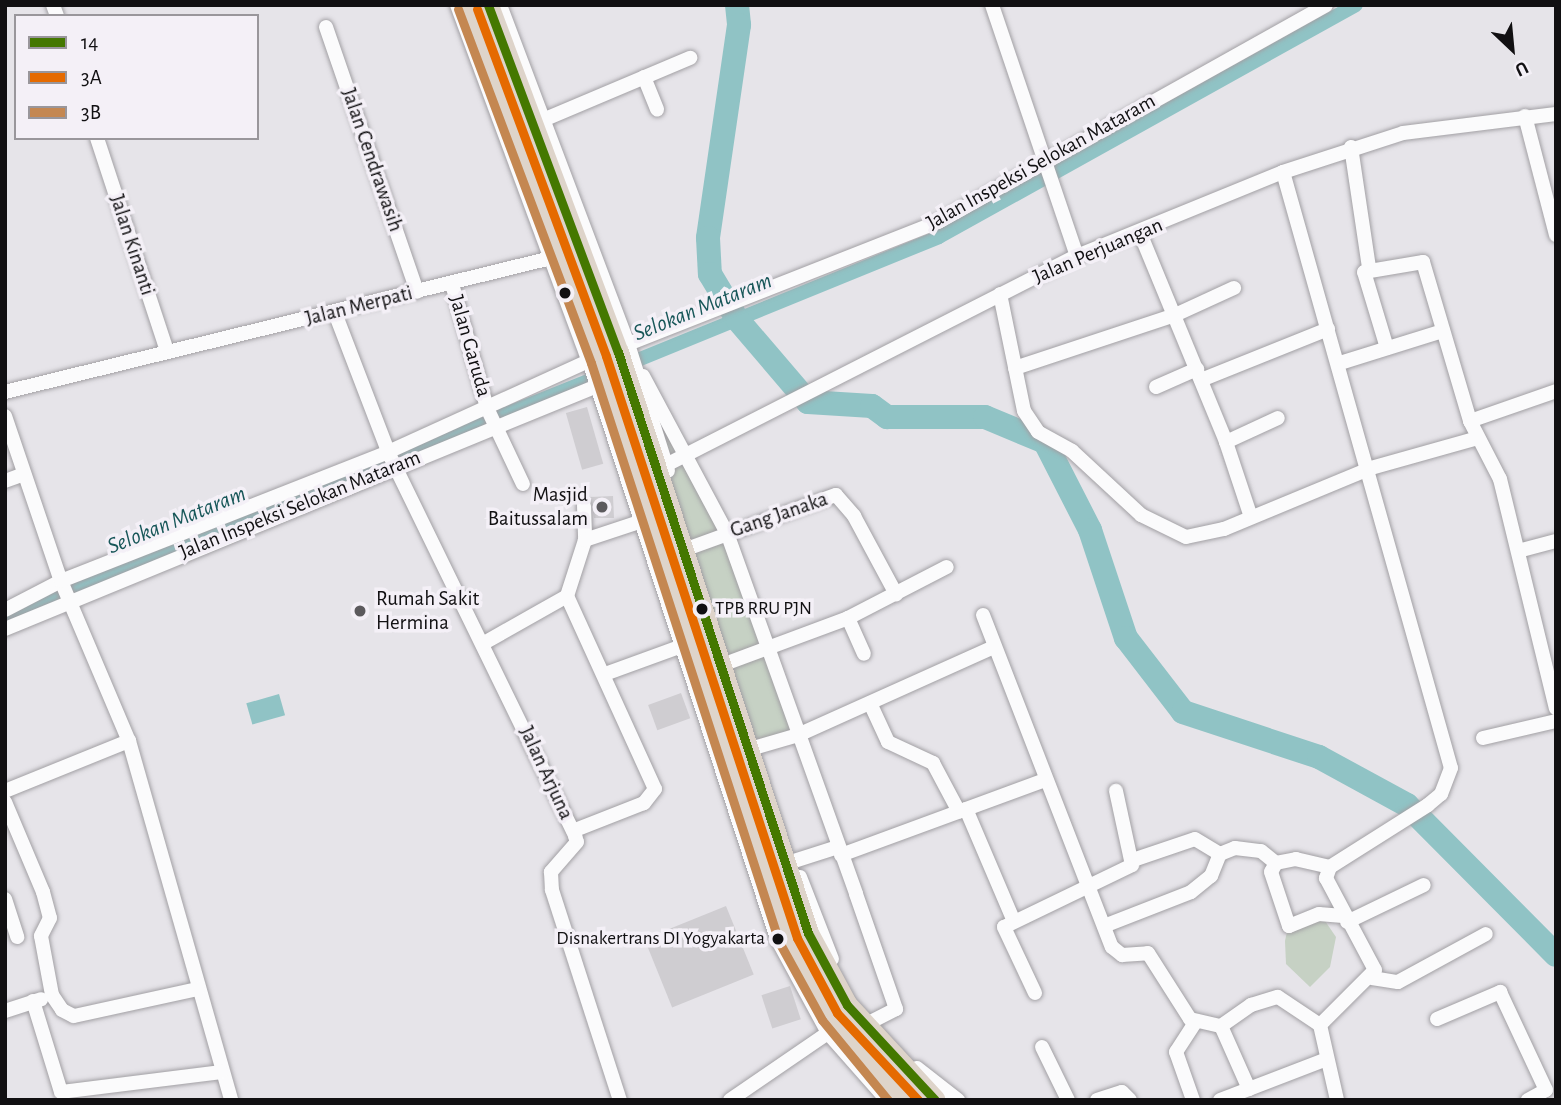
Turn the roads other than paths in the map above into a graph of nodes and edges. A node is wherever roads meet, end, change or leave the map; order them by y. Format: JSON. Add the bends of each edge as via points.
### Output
{"nodes":[{"id":1,"x":457,"y":5,"type":"edge"},
{"id":2,"x":469,"y":5,"type":"edge"},
{"id":3,"x":488,"y":5,"type":"edge"},
{"id":4,"x":500,"y":5,"type":"edge"},
{"id":5,"x":992,"y":5,"type":"edge"},
{"id":6,"x":1326,"y":5,"type":"edge"},
{"id":7,"x":326,"y":27,"type":"dead end"},
{"id":8,"x":690,"y":58,"type":"dead end"},
{"id":9,"x":644,"y":77,"type":"junction"},
{"id":10,"x":657,"y":110,"type":"dead end"},
{"id":11,"x":1556,"y":114,"type":"edge"},
{"id":12,"x":1525,"y":116,"type":"junction"},
{"id":13,"x":543,"y":120,"type":"junction"},
{"id":14,"x":98,"y":140,"type":"edge"},
{"id":15,"x":1351,"y":147,"type":"junction"},
{"id":16,"x":555,"y":168,"type":"junction"},
{"id":17,"x":1043,"y":168,"type":"junction"},
{"id":18,"x":1283,"y":172,"type":"junction"},
{"id":19,"x":1140,"y":233,"type":"junction"},
{"id":20,"x":1556,"y":235,"type":"edge"},
{"id":21,"x":1077,"y":256,"type":"junction"},
{"id":22,"x":567,"y":259,"type":"junction"},
{"id":23,"x":1369,"y":267,"type":"junction"},
{"id":24,"x":452,"y":284,"type":"junction"},
{"id":25,"x":1234,"y":288,"type":"dead end"},
{"id":26,"x":417,"y":292,"type":"junction"},
{"id":27,"x":1000,"y":294,"type":"junction"},
{"id":28,"x":335,"y":313,"type":"junction"},
{"id":29,"x":1175,"y":315,"type":"junction"},
{"id":30,"x":1328,"y":329,"type":"junction"},
{"id":31,"x":1443,"y":331,"type":"junction"},
{"id":32,"x":1387,"y":348,"type":"junction"},
{"id":33,"x":167,"y":351,"type":"junction"},
{"id":34,"x":1340,"y":363,"type":"junction"},
{"id":35,"x":613,"y":366,"type":"junction"},
{"id":36,"x":1015,"y":368,"type":"junction"},
{"id":37,"x":1199,"y":374,"type":"junction"},
{"id":38,"x":1156,"y":387,"type":"dead end"},
{"id":39,"x":1556,"y":391,"type":"edge"},
{"id":40,"x":5,"y":393,"type":"edge"},
{"id":41,"x":5,"y":416,"type":"edge"},
{"id":42,"x":492,"y":417,"type":"junction"},
{"id":43,"x":1278,"y":418,"type":"dead end"},
{"id":44,"x":1470,"y":421,"type":"junction"},
{"id":45,"x":1478,"y":438,"type":"junction"},
{"id":46,"x":1226,"y":442,"type":"junction"},
{"id":47,"x":689,"y":453,"type":"junction"},
{"id":48,"x":392,"y":459,"type":"junction"},
{"id":49,"x":666,"y":465,"type":"junction"},
{"id":50,"x":1371,"y":468,"type":"junction"},
{"id":51,"x":24,"y":474,"type":"junction"},
{"id":52,"x":5,"y":481,"type":"edge"},
{"id":53,"x":523,"y":484,"type":"dead end"},
{"id":54,"x":584,"y":506,"type":"dead end"},
{"id":55,"x":1251,"y":517,"type":"junction"},
{"id":56,"x":642,"y":521,"type":"junction"},
{"id":57,"x":727,"y":533,"type":"junction"},
{"id":58,"x":585,"y":540,"type":"junction"},
{"id":59,"x":1556,"y":541,"type":"edge"},
{"id":60,"x":692,"y":547,"type":"junction"},
{"id":61,"x":1518,"y":551,"type":"junction"},
{"id":62,"x":947,"y":567,"type":"dead end"},
{"id":63,"x":664,"y":575,"type":"junction"},
{"id":64,"x":65,"y":591,"type":"junction"},
{"id":65,"x":896,"y":594,"type":"junction"},
{"id":66,"x":567,"y":596,"type":"junction"},
{"id":67,"x":5,"y":610,"type":"edge"},
{"id":68,"x":983,"y":615,"type":"dead end"},
{"id":69,"x":848,"y":618,"type":"junction"},
{"id":70,"x":5,"y":629,"type":"edge"},
{"id":71,"x":484,"y":643,"type":"junction"},
{"id":72,"x":679,"y":647,"type":"junction"},
{"id":73,"x":994,"y":647,"type":"junction"},
{"id":74,"x":767,"y":648,"type":"junction"},
{"id":75,"x":864,"y":654,"type":"dead end"},
{"id":76,"x":730,"y":662,"type":"junction"},
{"id":77,"x":606,"y":674,"type":"junction"},
{"id":78,"x":870,"y":703,"type":"junction"},
{"id":79,"x":1556,"y":708,"type":"edge"},
{"id":80,"x":1556,"y":721,"type":"edge"},
{"id":81,"x":798,"y":735,"type":"junction"},
{"id":82,"x":1483,"y":738,"type":"dead end"},
{"id":83,"x":129,"y":741,"type":"junction"},
{"id":84,"x":757,"y":747,"type":"junction"},
{"id":85,"x":1045,"y":780,"type":"junction"},
{"id":86,"x":5,"y":791,"type":"edge"},
{"id":87,"x":1116,"y":791,"type":"dead end"},
{"id":88,"x":5,"y":802,"type":"edge"},
{"id":89,"x":769,"y":806,"type":"junction"},
{"id":90,"x":962,"y":811,"type":"junction"},
{"id":91,"x":573,"y":831,"type":"junction"},
{"id":92,"x":839,"y":851,"type":"junction"},
{"id":93,"x":1220,"y":854,"type":"junction"},
{"id":94,"x":1133,"y":860,"type":"junction"},
{"id":95,"x":794,"y":861,"type":"junction"},
{"id":96,"x":1276,"y":863,"type":"junction"},
{"id":97,"x":1329,"y":867,"type":"junction"},
{"id":98,"x":1423,"y":885,"type":"dead end"},
{"id":99,"x":1088,"y":887,"type":"junction"},
{"id":100,"x":5,"y":899,"type":"edge"},
{"id":101,"x":1013,"y":919,"type":"junction"},
{"id":102,"x":1345,"y":919,"type":"junction"},
{"id":103,"x":1104,"y":926,"type":"junction"},
{"id":104,"x":1486,"y":934,"type":"dead end"},
{"id":105,"x":41,"y":936,"type":"junction"},
{"id":106,"x":11,"y":938,"type":"edge"},
{"id":107,"x":1372,"y":978,"type":"junction"},
{"id":108,"x":198,"y":989,"type":"junction"},
{"id":109,"x":1035,"y":993,"type":"dead end"},
{"id":110,"x":52,"y":995,"type":"junction"},
{"id":111,"x":33,"y":1001,"type":"junction"},
{"id":112,"x":6,"y":1007,"type":"edge"},
{"id":113,"x":1437,"y":1019,"type":"dead end"},
{"id":114,"x":871,"y":1022,"type":"junction"},
{"id":115,"x":1195,"y":1023,"type":"junction"},
{"id":116,"x":1320,"y":1025,"type":"junction"},
{"id":117,"x":1221,"y":1026,"type":"junction"},
{"id":118,"x":828,"y":1032,"type":"junction"},
{"id":119,"x":1042,"y":1047,"type":"dead end"},
{"id":120,"x":1324,"y":1060,"type":"junction"},
{"id":121,"x":221,"y":1072,"type":"junction"},
{"id":122,"x":1249,"y":1089,"type":"junction"},
{"id":123,"x":64,"y":1094,"type":"edge"},
{"id":124,"x":231,"y":1100,"type":"edge"},
{"id":125,"x":621,"y":1100,"type":"edge"},
{"id":126,"x":730,"y":1100,"type":"edge"},
{"id":127,"x":887,"y":1100,"type":"edge"},
{"id":128,"x":905,"y":1100,"type":"edge"},
{"id":129,"x":935,"y":1100,"type":"edge"},
{"id":130,"x":958,"y":1100,"type":"edge"},
{"id":131,"x":1068,"y":1100,"type":"edge"},
{"id":132,"x":1097,"y":1100,"type":"edge"},
{"id":133,"x":1130,"y":1100,"type":"edge"},
{"id":134,"x":1192,"y":1100,"type":"edge"},
{"id":135,"x":1220,"y":1100,"type":"edge"},
{"id":136,"x":1337,"y":1100,"type":"edge"},
{"id":137,"x":1528,"y":1100,"type":"edge"}],
"edges":[{"from":1,"to":22,"type":"street"},
{"from":2,"to":22,"type":"highway"},
{"from":3,"to":16,"type":"highway"},
{"from":4,"to":13,"type":"street"},
{"from":5,"to":17,"type":"street"},
{"from":6,"to":17,"type":"street","name":"Jalan Inspeksi Selokan Mataram"},
{"from":7,"to":26,"type":"street","name":"Jalan Cendrawasih"},
{"from":8,"to":9,"type":"street"},
{"from":9,"to":10,"type":"street"},
{"from":9,"to":13,"type":"street"},
{"from":11,"to":12,"type":"street","name":"Jalan Perjuangan"},
{"from":12,"to":15,"type":"street","name":"Jalan Perjuangan"},
{"from":12,"to":20,"type":"street"},
{"from":13,"to":16,"type":"street"},
{"from":14,"to":33,"type":"street","name":"Jalan Kinanti"},
{"from":15,"to":18,"type":"street","name":"Jalan Perjuangan"},
{"from":15,"to":23,"type":"street"},
{"from":16,"to":22,"type":"highway"},
{"from":16,"to":35,"type":"street"},
{"from":17,"to":21,"type":"street"},
{"from":17,"to":35,"type":"street","name":"Jalan Inspeksi Selokan Mataram","via":[[940,221]]},
{"from":18,"to":19,"type":"street","name":"Jalan Perjuangan"},
{"from":18,"to":30,"type":"street"},
{"from":19,"to":21,"type":"street","name":"Jalan Perjuangan"},
{"from":19,"to":29,"type":"street"},
{"from":21,"to":27,"type":"street","name":"Jalan Perjuangan"},
{"from":22,"to":24,"type":"street","name":"Jalan Merpati"},
{"from":22,"to":35,"type":"street"},
{"from":22,"to":35,"type":"highway","via":[[586,290]]},
{"from":23,"to":31,"type":"street","via":[[1423,262]]},
{"from":23,"to":32,"type":"street","via":[[1363,276]]},
{"from":24,"to":26,"type":"street","name":"Jalan Merpati"},
{"from":24,"to":42,"type":"street","name":"Jalan Garuda"},
{"from":25,"to":29,"type":"street"},
{"from":26,"to":28,"type":"street","name":"Jalan Merpati"},
{"from":27,"to":36,"type":"street"},
{"from":27,"to":47,"type":"street","name":"Jalan Perjuangan"},
{"from":28,"to":33,"type":"street","name":"Jalan Merpati"},
{"from":28,"to":48,"type":"street","name":"Jalan Arjuna"},
{"from":29,"to":36,"type":"street"},
{"from":29,"to":37,"type":"street"},
{"from":30,"to":34,"type":"street"},
{"from":30,"to":37,"type":"street"},
{"from":31,"to":32,"type":"street"},
{"from":31,"to":44,"type":"street"},
{"from":32,"to":34,"type":"street"},
{"from":33,"to":40,"type":"street","name":"Jalan Merpati"},
{"from":34,"to":50,"type":"street"},
{"from":35,"to":42,"type":"street","name":"Jalan Inspeksi Selokan Mataram"},
{"from":35,"to":42,"type":"street","name":"Jalan Inspeksi Selokan Mataram"},
{"from":35,"to":47,"type":"street"},
{"from":35,"to":49,"type":"street"},
{"from":35,"to":56,"type":"street"},
{"from":35,"to":63,"type":"highway"},
{"from":35,"to":89,"type":"highway"},
{"from":36,"to":55,"type":"street","via":[[1024,411],[1038,432],[1072,451],[1159,527],[1194,539]]},
{"from":37,"to":38,"type":"street"},
{"from":37,"to":46,"type":"street"},
{"from":39,"to":44,"type":"street"},
{"from":41,"to":51,"type":"street"},
{"from":42,"to":48,"type":"street","name":"Jalan Inspeksi Selokan Mataram"},
{"from":42,"to":53,"type":"street","name":"Jalan Garuda"},
{"from":43,"to":46,"type":"street"},
{"from":44,"to":45,"type":"street"},
{"from":45,"to":50,"type":"street"},
{"from":45,"to":61,"type":"street","via":[[1500,480]]},
{"from":46,"to":55,"type":"street"},
{"from":47,"to":49,"type":"street","name":"Jalan Perjuangan"},
{"from":47,"to":57,"type":"street"},
{"from":48,"to":64,"type":"street","name":"Jalan Inspeksi Selokan Mataram"},
{"from":48,"to":64,"type":"street","name":"Jalan Inspeksi Selokan Mataram"},
{"from":48,"to":71,"type":"street","name":"Jalan Arjuna"},
{"from":49,"to":60,"type":"street"},
{"from":50,"to":55,"type":"street"},
{"from":50,"to":97,"type":"street","via":[[1451,759],[1448,780],[1428,805]]},
{"from":51,"to":52,"type":"street"},
{"from":51,"to":64,"type":"street"},
{"from":54,"to":58,"type":"street"},
{"from":56,"to":58,"type":"street"},
{"from":56,"to":63,"type":"street"},
{"from":57,"to":60,"type":"street","name":"Gang Janaka"},
{"from":57,"to":65,"type":"street","name":"Gang Janaka","via":[[836,495],[854,516]]},
{"from":57,"to":74,"type":"street"},
{"from":58,"to":66,"type":"street"},
{"from":59,"to":61,"type":"street"},
{"from":60,"to":76,"type":"street"},
{"from":61,"to":79,"type":"street"},
{"from":62,"to":65,"type":"street"},
{"from":63,"to":72,"type":"street"},
{"from":63,"to":128,"type":"highway","via":[[790,937],[832,1013]]},
{"from":64,"to":67,"type":"street","name":"Jalan Inspeksi Selokan Mataram"},
{"from":64,"to":70,"type":"street","name":"Jalan Inspeksi Selokan Mataram"},
{"from":64,"to":83,"type":"street"},
{"from":65,"to":69,"type":"street"},
{"from":66,"to":71,"type":"street"},
{"from":66,"to":77,"type":"street"},
{"from":68,"to":73,"type":"street"},
{"from":69,"to":74,"type":"street"},
{"from":69,"to":75,"type":"street"},
{"from":71,"to":91,"type":"street","name":"Jalan Arjuna"},
{"from":72,"to":77,"type":"street"},
{"from":72,"to":118,"type":"street","via":[[777,939]]},
{"from":73,"to":78,"type":"street"},
{"from":73,"to":85,"type":"street","via":[[1028,725]]},
{"from":74,"to":76,"type":"street"},
{"from":74,"to":81,"type":"street"},
{"from":76,"to":84,"type":"street"},
{"from":77,"to":91,"type":"street","via":[[656,789],[645,803]]},
{"from":78,"to":81,"type":"street"},
{"from":78,"to":90,"type":"street","via":[[888,742],[933,763]]},
{"from":80,"to":82,"type":"street"},
{"from":81,"to":84,"type":"street"},
{"from":81,"to":92,"type":"street"},
{"from":83,"to":86,"type":"street"},
{"from":83,"to":108,"type":"street"},
{"from":84,"to":89,"type":"street"},
{"from":85,"to":90,"type":"street"},
{"from":85,"to":99,"type":"street"},
{"from":87,"to":94,"type":"street"},
{"from":88,"to":105,"type":"street","via":[[43,891],[50,918]]},
{"from":89,"to":95,"type":"street"},
{"from":89,"to":129,"type":"highway","via":[[828,976],[881,1048]]},
{"from":90,"to":92,"type":"street"},
{"from":90,"to":101,"type":"street"},
{"from":91,"to":125,"type":"street","name":"Jalan Arjuna","via":[[578,842],[551,872],[552,890]]},
{"from":92,"to":95,"type":"street"},
{"from":92,"to":114,"type":"street","via":[[896,1009]]},
{"from":93,"to":94,"type":"street","via":[[1195,839]]},
{"from":93,"to":96,"type":"street","via":[[1248,847]]},
{"from":93,"to":103,"type":"street","via":[[1212,876],[1191,892]]},
{"from":94,"to":99,"type":"street","via":[[1130,867]]},
{"from":95,"to":114,"type":"street","via":[[838,972]]},
{"from":96,"to":97,"type":"street","via":[[1308,858]]},
{"from":96,"to":102,"type":"street","via":[[1271,872],[1289,926],[1319,914]]},
{"from":97,"to":102,"type":"street","via":[[1327,886]]},
{"from":98,"to":102,"type":"street"},
{"from":99,"to":101,"type":"street"},
{"from":99,"to":103,"type":"street"},
{"from":100,"to":106,"type":"street"},
{"from":101,"to":109,"type":"street","via":[[1005,932]]},
{"from":102,"to":107,"type":"street","via":[[1373,965]]},
{"from":103,"to":115,"type":"street","via":[[1118,954],[1151,956],[1176,1003]]},
{"from":104,"to":107,"type":"street","via":[[1398,982]]},
{"from":105,"to":106,"type":"street","via":[[36,932]]},
{"from":105,"to":110,"type":"street"},
{"from":107,"to":116,"type":"street"},
{"from":108,"to":110,"type":"street","via":[[74,1016]]},
{"from":108,"to":121,"type":"street"},
{"from":110,"to":111,"type":"street"},
{"from":111,"to":112,"type":"street"},
{"from":111,"to":123,"type":"street"},
{"from":113,"to":137,"type":"street","via":[[1500,992],[1546,1090]]},
{"from":114,"to":130,"type":"street"},
{"from":115,"to":117,"type":"street"},
{"from":115,"to":134,"type":"street","via":[[1176,1052]]},
{"from":116,"to":117,"type":"street","via":[[1278,997],[1251,1005]]},
{"from":116,"to":120,"type":"street"},
{"from":117,"to":122,"type":"street"},
{"from":118,"to":126,"type":"street"},
{"from":118,"to":127,"type":"street"},
{"from":119,"to":131,"type":"street"},
{"from":120,"to":122,"type":"street"},
{"from":120,"to":136,"type":"street"},
{"from":121,"to":123,"type":"street"},
{"from":121,"to":124,"type":"street"},
{"from":122,"to":135,"type":"street"},
{"from":132,"to":133,"type":"street","via":[[1122,1092]]}]}
